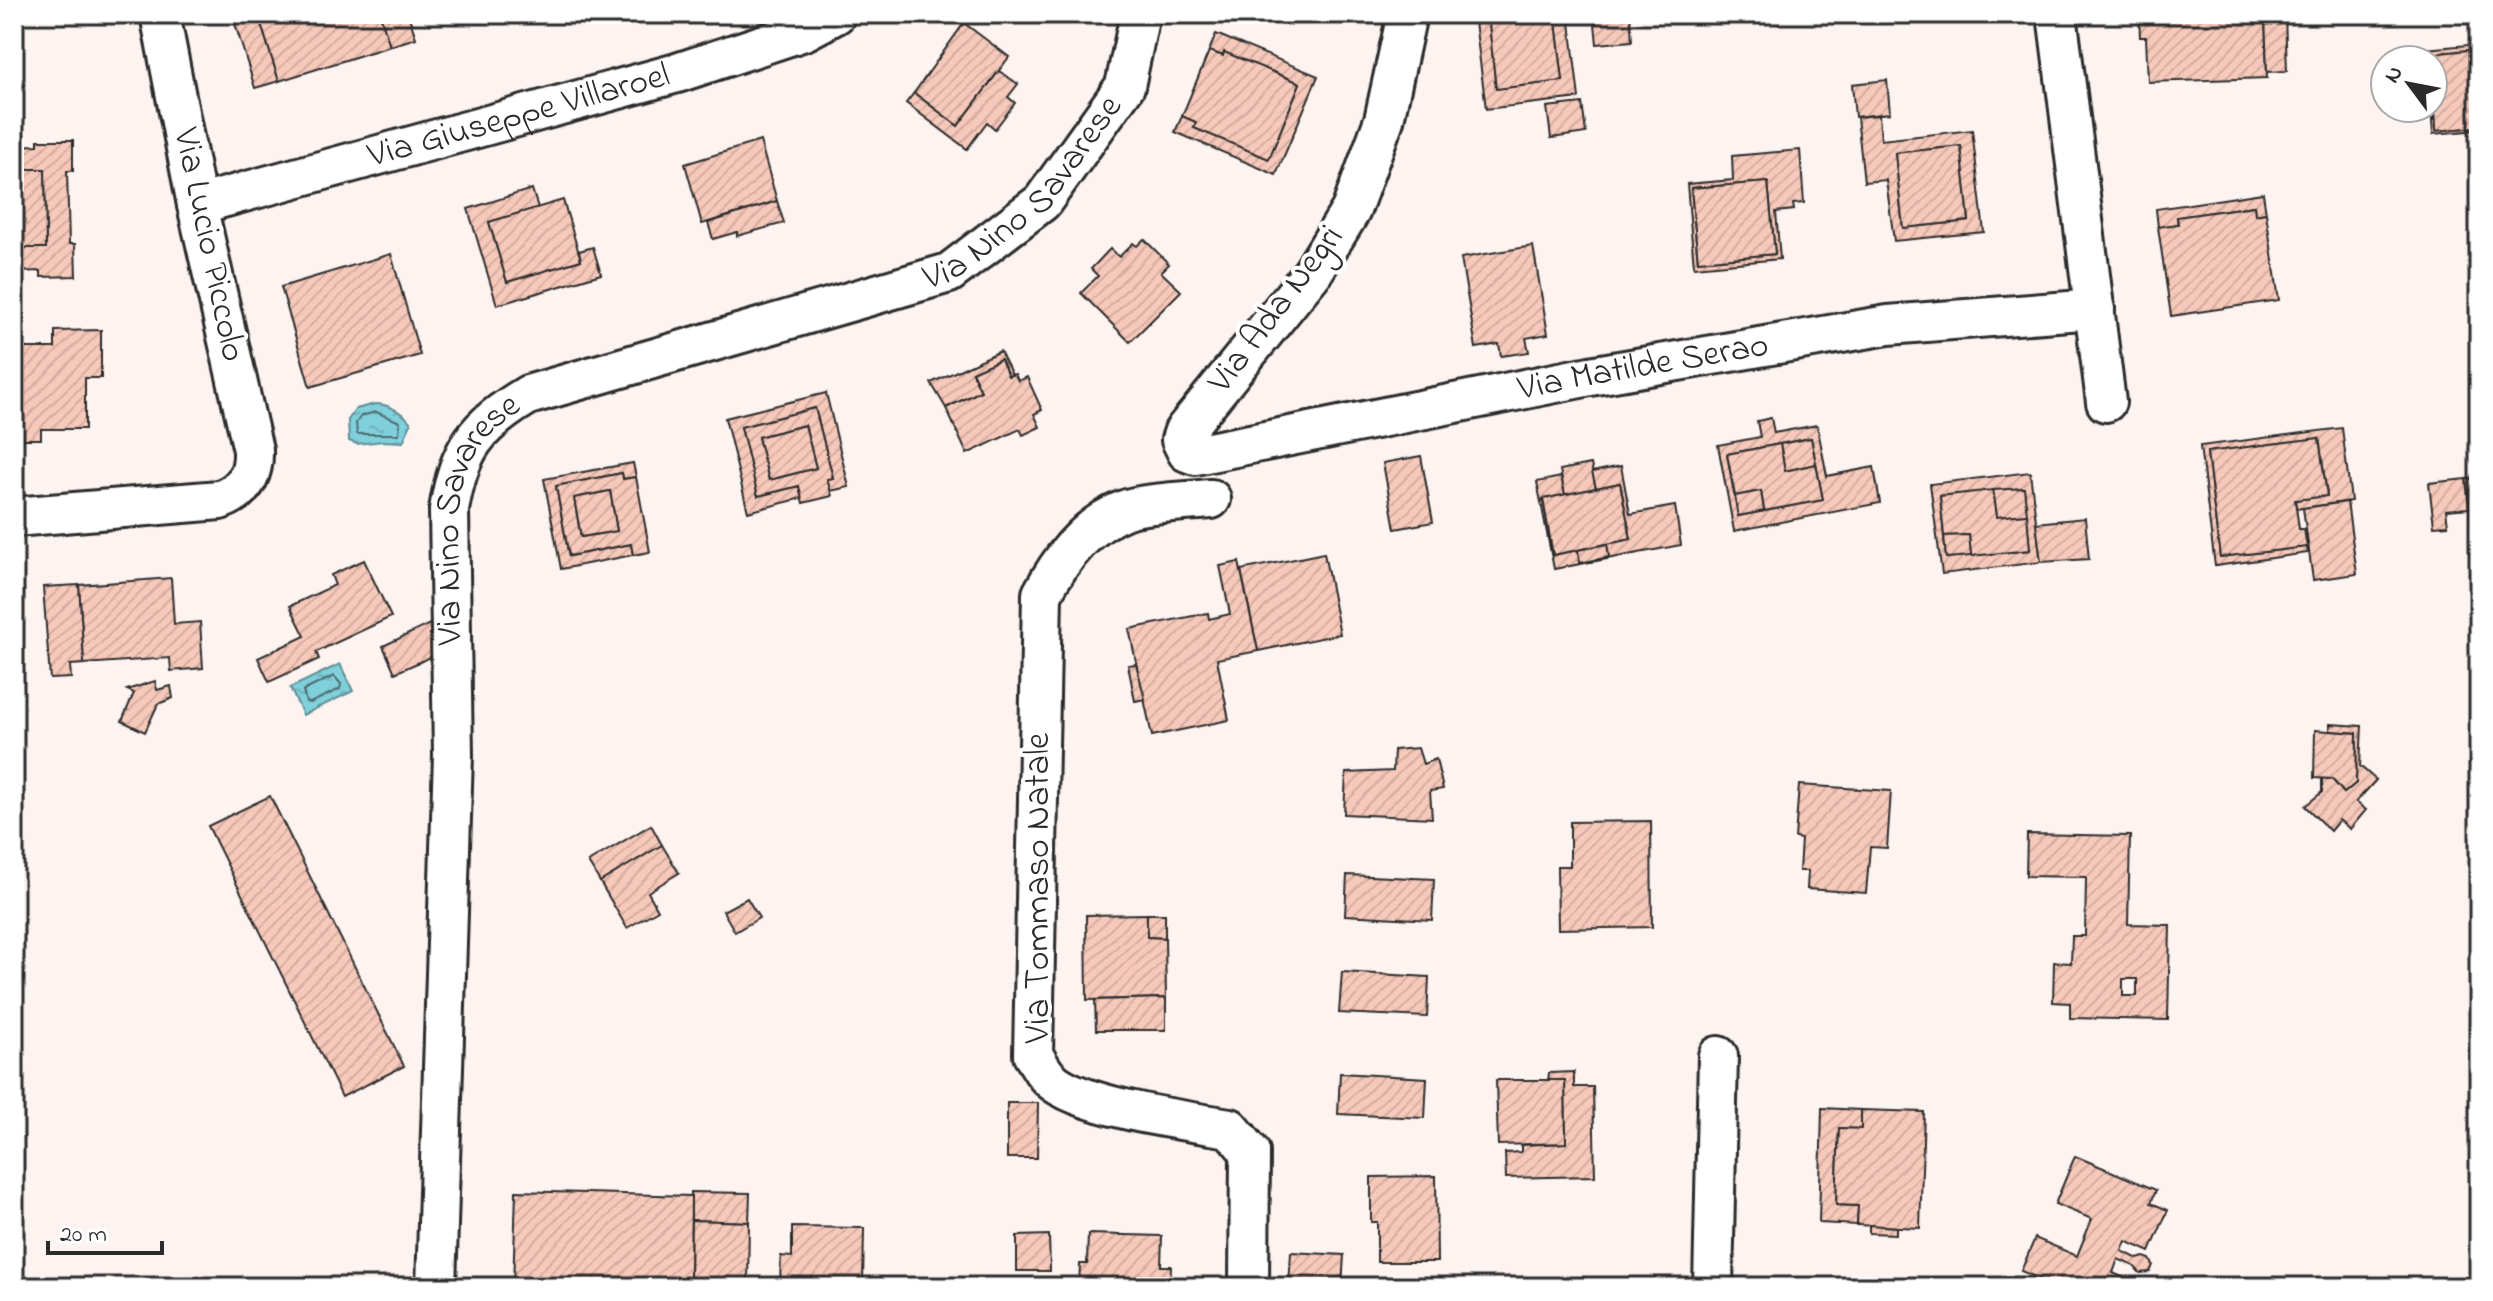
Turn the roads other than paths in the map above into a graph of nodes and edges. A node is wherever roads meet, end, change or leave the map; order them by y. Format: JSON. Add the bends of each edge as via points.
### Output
{"nodes":[{"id":1,"x":160,"y":14,"type":"edge"},
{"id":2,"x":836,"y":14,"type":"edge"},
{"id":3,"x":1140,"y":14,"type":"edge"},
{"id":4,"x":1407,"y":14,"type":"edge"},
{"id":5,"x":2057,"y":14,"type":"edge"},
{"id":6,"x":197,"y":205,"type":"junction"},
{"id":7,"x":2095,"y":309,"type":"junction"},
{"id":8,"x":2106,"y":402,"type":"dead end"},
{"id":9,"x":1195,"y":455,"type":"joint"},
{"id":10,"x":1211,"y":499,"type":"dead end"},
{"id":11,"x":14,"y":517,"type":"edge"},
{"id":12,"x":1718,"y":1056,"type":"dead end"},
{"id":13,"x":436,"y":1287,"type":"edge"},
{"id":14,"x":1249,"y":1287,"type":"edge"},
{"id":15,"x":1713,"y":1287,"type":"edge"}],
"edges":[{"from":1,"to":6,"type":"street","name":"Via Lucio Piccolo"},
{"from":2,"to":6,"type":"street","name":"Via Giuseppe Villaroel","via":[[804,31],[677,73]]},
{"from":3,"to":13,"type":"street","name":"Via Nino Savarese","via":[[1125,86],[1042,202],[949,273],[528,395],[496,414],[471,441],[455,474],[449,510],[453,755]]},
{"from":4,"to":9,"type":"street","name":"Via Ada Negri","via":[[1384,120],[1351,210],[1313,272],[1184,431],[1184,448]]},
{"from":5,"to":7,"type":"street"},
{"from":6,"to":11,"type":"street","name":"Via Lucio Piccolo","via":[[253,450],[250,476],[233,495],[220,500]]},
{"from":7,"to":8,"type":"street"},
{"from":7,"to":9,"type":"street","name":"Via Matilde Serao","via":[[1888,325],[1590,376]]},
{"from":10,"to":14,"type":"street","name":"Via Tommaso Natale","via":[[1125,509],[1090,530],[1057,565],[1042,594],[1033,1055],[1049,1079],[1072,1095],[1230,1128],[1250,1152]]},
{"from":12,"to":15,"type":"street"}]}
